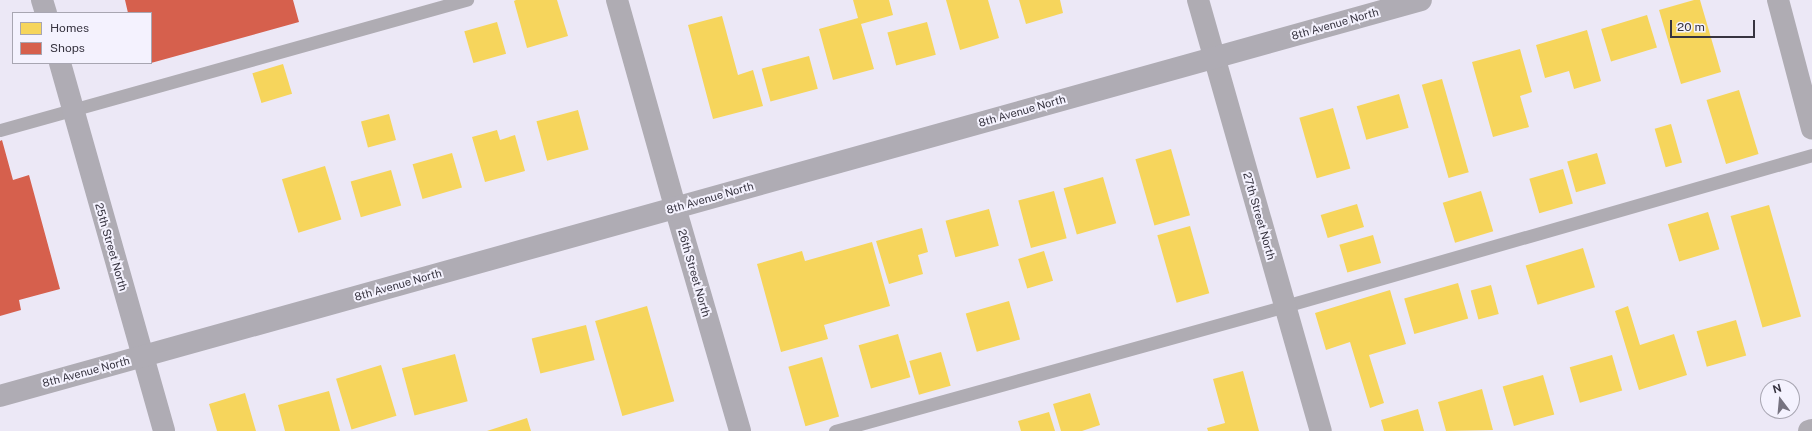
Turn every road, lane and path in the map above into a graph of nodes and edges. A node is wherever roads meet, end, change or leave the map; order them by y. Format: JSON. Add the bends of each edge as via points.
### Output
{"nodes":[{"id":1,"x":42,"y":0,"type":"edge"},
{"id":2,"x":467,"y":0,"type":"edge"},
{"id":3,"x":617,"y":0,"type":"edge"},
{"id":4,"x":1198,"y":0,"type":"edge"},
{"id":5,"x":1421,"y":0,"type":"edge"},
{"id":6,"x":1778,"y":0,"type":"edge"},
{"id":7,"x":46,"y":12,"type":"edge"},
{"id":8,"x":1213,"y":58,"type":"junction"},
{"id":9,"x":60,"y":64,"type":"edge"},
{"id":10,"x":73,"y":110,"type":"junction"},
{"id":11,"x":1812,"y":128,"type":"edge"},
{"id":12,"x":0,"y":130,"type":"edge"},
{"id":13,"x":1812,"y":155,"type":"edge"},
{"id":14,"x":675,"y":207,"type":"junction"},
{"id":15,"x":1285,"y":306,"type":"junction"},
{"id":16,"x":142,"y":357,"type":"junction"},
{"id":17,"x":0,"y":396,"type":"edge"},
{"id":18,"x":1812,"y":430,"type":"edge"},
{"id":19,"x":164,"y":431,"type":"edge"},
{"id":20,"x":740,"y":431,"type":"edge"},
{"id":21,"x":835,"y":431,"type":"edge"},
{"id":22,"x":1321,"y":431,"type":"edge"},
{"id":23,"x":1809,"y":431,"type":"edge"}],
"edges":[{"from":1,"to":7,"type":"street"},
{"from":2,"to":10,"type":"lane"},
{"from":3,"to":14,"type":"street","name":"26th Street North"},
{"from":4,"to":8,"type":"street","name":"27th Street North"},
{"from":5,"to":8,"type":"street","name":"8th Avenue North"},
{"from":6,"to":11,"type":"street"},
{"from":8,"to":14,"type":"street","name":"8th Avenue North"},
{"from":8,"to":15,"type":"street","name":"27th Street North"},
{"from":9,"to":10,"type":"street","name":"25th Street North"},
{"from":10,"to":12,"type":"lane"},
{"from":10,"to":16,"type":"street","name":"25th Street North"},
{"from":13,"to":15,"type":"lane"},
{"from":14,"to":16,"type":"street","name":"8th Avenue North"},
{"from":14,"to":20,"type":"street","name":"26th Street North"},
{"from":15,"to":21,"type":"lane"},
{"from":15,"to":22,"type":"street","name":"27th Street North"},
{"from":16,"to":17,"type":"street","name":"8th Avenue North"},
{"from":16,"to":19,"type":"street","name":"25th Street North"},
{"from":18,"to":23,"type":"street"}]}
